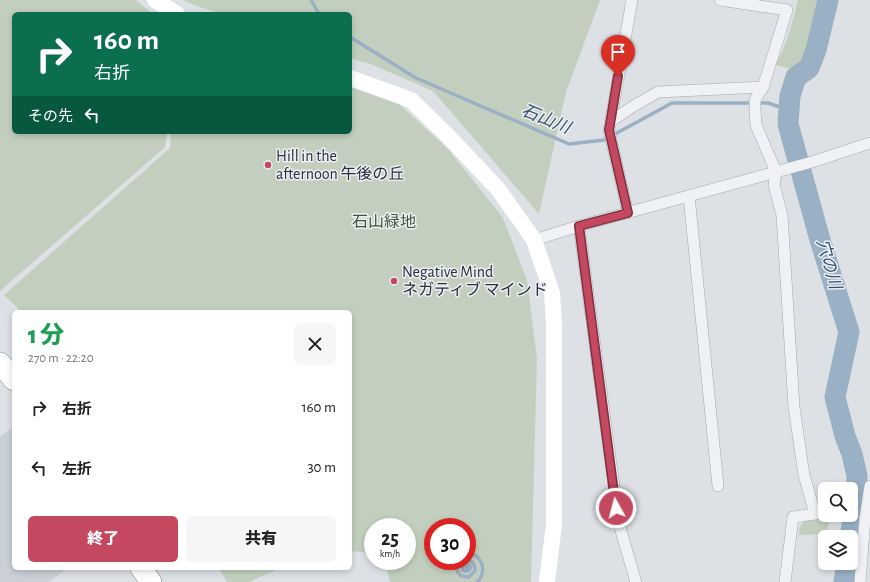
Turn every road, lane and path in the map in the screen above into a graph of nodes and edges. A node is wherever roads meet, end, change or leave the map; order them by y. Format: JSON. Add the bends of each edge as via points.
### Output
{"nodes":[{"id":1,"x":155,"y":0,"type":"edge"},
{"id":2,"x":632,"y":0,"type":"edge"},
{"id":3,"x":720,"y":0,"type":"edge"},
{"id":4,"x":174,"y":12,"type":"edge"},
{"id":5,"x":352,"y":79,"type":"edge"},
{"id":6,"x":763,"y":87,"type":"junction"},
{"id":7,"x":610,"y":126,"type":"junction"},
{"id":8,"x":870,"y":143,"type":"edge"},
{"id":9,"x":780,"y":171,"type":"junction"},
{"id":10,"x":689,"y":196,"type":"junction"},
{"id":11,"x":628,"y":213,"type":"junction"},
{"id":12,"x":579,"y":226,"type":"junction"},
{"id":13,"x":534,"y":240,"type":"junction"},
{"id":14,"x":0,"y":363,"type":"edge"},
{"id":15,"x":12,"y":378,"type":"edge"},
{"id":16,"x":718,"y":486,"type":"dead end"},
{"id":17,"x":870,"y":486,"type":"edge"},
{"id":18,"x":868,"y":518,"type":"edge"},
{"id":19,"x":142,"y":570,"type":"edge"},
{"id":20,"x":151,"y":582,"type":"edge"},
{"id":21,"x":547,"y":582,"type":"edge"},
{"id":22,"x":636,"y":582,"type":"edge"},
{"id":23,"x":785,"y":582,"type":"edge"},
{"id":24,"x":860,"y":582,"type":"edge"}],
"edges":[{"from":1,"to":4,"type":"street"},
{"from":2,"to":7,"type":"street"},
{"from":3,"to":6,"type":"street","via":[[787,10]]},
{"from":5,"to":13,"type":"street","via":[[410,100],[498,189]]},
{"from":6,"to":7,"type":"street","via":[[658,92],[632,107]]},
{"from":6,"to":9,"type":"street","via":[[755,105],[756,125]]},
{"from":7,"to":11,"type":"street"},
{"from":8,"to":9,"type":"street"},
{"from":9,"to":10,"type":"street"},
{"from":9,"to":23,"type":"street","via":[[774,185],[782,215],[794,407],[804,475],[814,514],[792,517]]},
{"from":10,"to":11,"type":"street"},
{"from":10,"to":16,"type":"street"},
{"from":11,"to":12,"type":"street"},
{"from":12,"to":13,"type":"street"},
{"from":12,"to":22,"type":"street","via":[[618,524]]},
{"from":13,"to":21,"type":"street","via":[[552,293],[554,324],[554,524]]},
{"from":14,"to":15,"type":"highway"},
{"from":17,"to":18,"type":"street"},
{"from":18,"to":24,"type":"street"},
{"from":19,"to":20,"type":"highway"}]}
